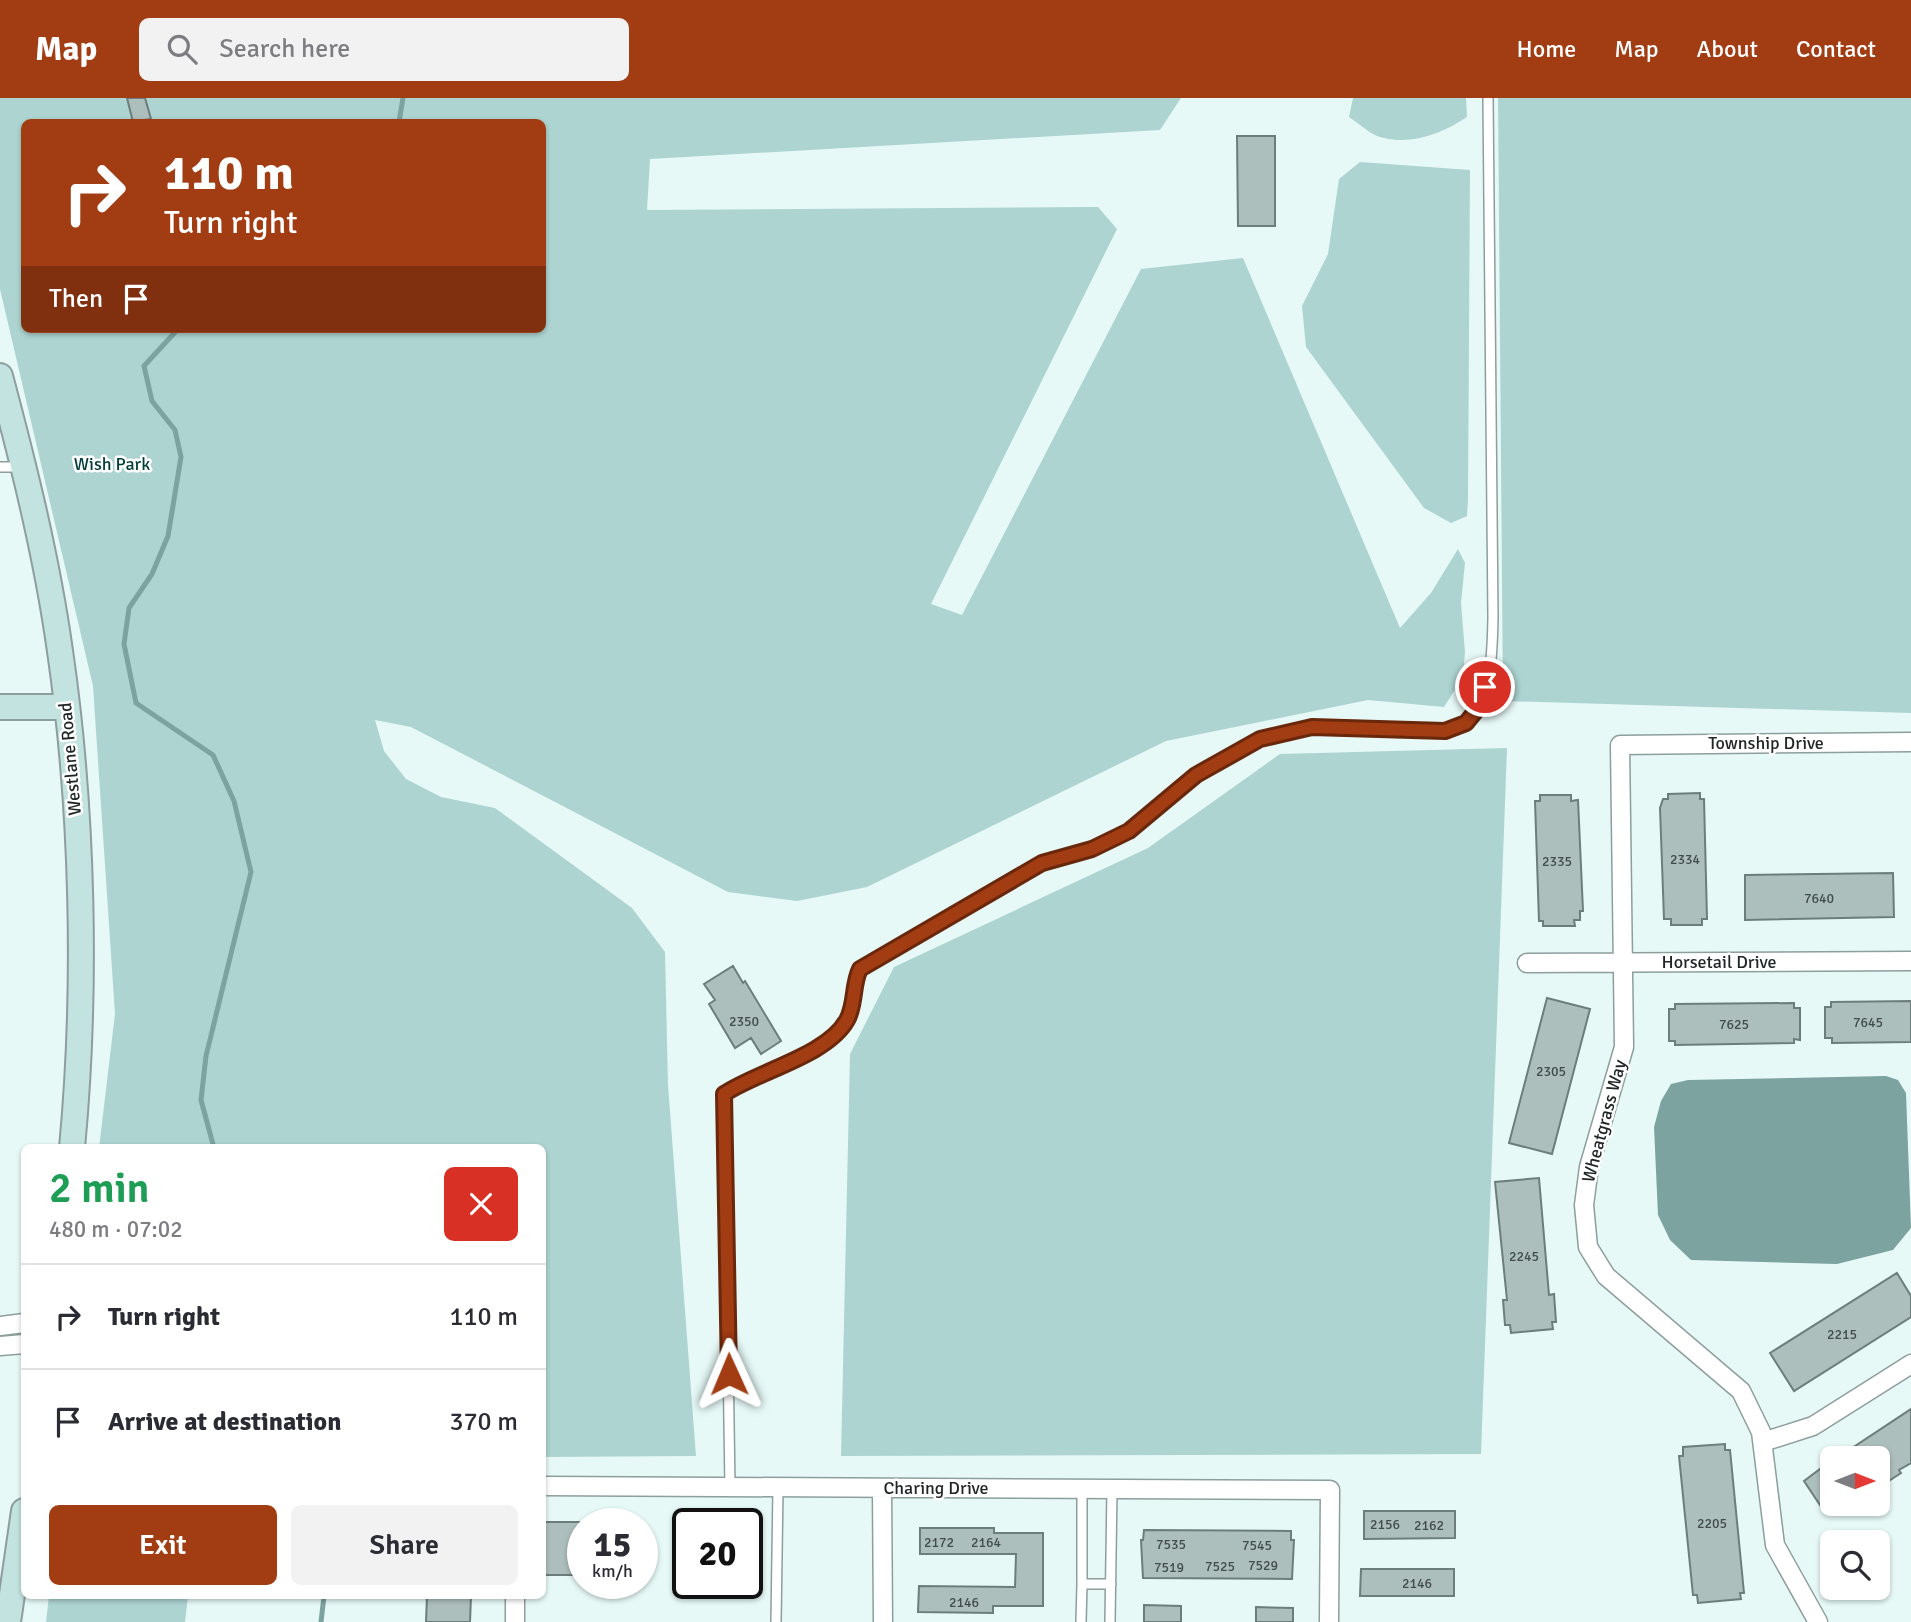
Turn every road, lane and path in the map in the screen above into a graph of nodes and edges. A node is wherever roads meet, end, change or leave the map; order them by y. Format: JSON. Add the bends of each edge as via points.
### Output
{"nodes":[{"id":1,"x":1488,"y":98,"type":"edge"},
{"id":2,"x":0,"y":376,"type":"edge"},
{"id":3,"x":11,"y":467,"type":"edge"},
{"id":4,"x":0,"y":707,"type":"edge"},
{"id":5,"x":67,"y":707,"type":"junction"},
{"id":6,"x":1911,"y":742,"type":"edge"},
{"id":7,"x":1620,"y":745,"type":"joint"},
{"id":8,"x":1911,"y":961,"type":"edge"},
{"id":9,"x":1621,"y":962,"type":"junction"},
{"id":10,"x":1527,"y":963,"type":"dead end"},
{"id":11,"x":72,"y":1144,"type":"edge"},
{"id":12,"x":21,"y":1323,"type":"edge"},
{"id":13,"x":0,"y":1326,"type":"edge"},
{"id":14,"x":21,"y":1344,"type":"edge"},
{"id":15,"x":0,"y":1346,"type":"edge"},
{"id":16,"x":1911,"y":1364,"type":"edge"},
{"id":17,"x":1763,"y":1442,"type":"junction"},
{"id":18,"x":546,"y":1486,"type":"edge"},
{"id":19,"x":730,"y":1488,"type":"junction"},
{"id":20,"x":778,"y":1488,"type":"junction"},
{"id":21,"x":882,"y":1488,"type":"junction"},
{"id":22,"x":1082,"y":1489,"type":"junction"},
{"id":23,"x":1112,"y":1489,"type":"junction"},
{"id":24,"x":21,"y":1532,"type":"edge"},
{"id":25,"x":1082,"y":1584,"type":"junction"},
{"id":26,"x":1111,"y":1584,"type":"junction"},
{"id":27,"x":515,"y":1599,"type":"edge"},
{"id":28,"x":8,"y":1622,"type":"edge"},
{"id":29,"x":514,"y":1622,"type":"edge"},
{"id":30,"x":776,"y":1622,"type":"edge"},
{"id":31,"x":883,"y":1622,"type":"edge"},
{"id":32,"x":1082,"y":1622,"type":"edge"},
{"id":33,"x":1110,"y":1622,"type":"edge"},
{"id":34,"x":1329,"y":1622,"type":"edge"},
{"id":35,"x":1818,"y":1622,"type":"edge"}],
"edges":[{"from":1,"to":19,"type":"lane","via":[[1493,618],[1492,667],[1479,707],[1466,723],[1445,731],[1312,727],[1269,736],[1236,751],[1196,775],[1129,831],[1092,849],[1042,863],[860,969],[853,982],[848,1019],[835,1035],[724,1094]]},
{"from":2,"to":3,"type":"main road","name":"Westlane Road"},
{"from":3,"to":5,"type":"main road","name":"Westlane Road","via":[[60,652]]},
{"from":4,"to":5,"type":"main road"},
{"from":5,"to":11,"type":"main road","name":"Westlane Road","via":[[80,941]]},
{"from":6,"to":7,"type":"street","name":"Township Drive"},
{"from":7,"to":9,"type":"street","name":"Wheatgrass Way"},
{"from":8,"to":9,"type":"street","name":"Horsetail Drive"},
{"from":9,"to":10,"type":"street","name":"Horsetail Drive"},
{"from":9,"to":17,"type":"street","name":"Wheatgrass Way","via":[[1623,1046],[1590,1167],[1584,1205],[1588,1247],[1606,1276],[1741,1391]]},
{"from":12,"to":13,"type":"street"},
{"from":14,"to":15,"type":"street"},
{"from":16,"to":17,"type":"street","via":[[1813,1426]]},
{"from":17,"to":35,"type":"street","name":"Wheatgrass Way","via":[[1775,1545]]},
{"from":18,"to":19,"type":"street","name":"Charing Drive"},
{"from":19,"to":20,"type":"street","name":"Charing Drive"},
{"from":20,"to":21,"type":"street","name":"Charing Drive"},
{"from":20,"to":30,"type":"lane"},
{"from":21,"to":22,"type":"street","name":"Charing Drive"},
{"from":21,"to":31,"type":"street"},
{"from":22,"to":23,"type":"street","name":"Charing Drive"},
{"from":22,"to":25,"type":"lane"},
{"from":23,"to":26,"type":"lane"},
{"from":23,"to":34,"type":"street","name":"Charing Drive","via":[[1330,1490]]},
{"from":24,"to":28,"type":"main road"},
{"from":25,"to":26,"type":"lane"},
{"from":25,"to":32,"type":"lane"},
{"from":26,"to":33,"type":"lane"},
{"from":27,"to":29,"type":"street"}]}
